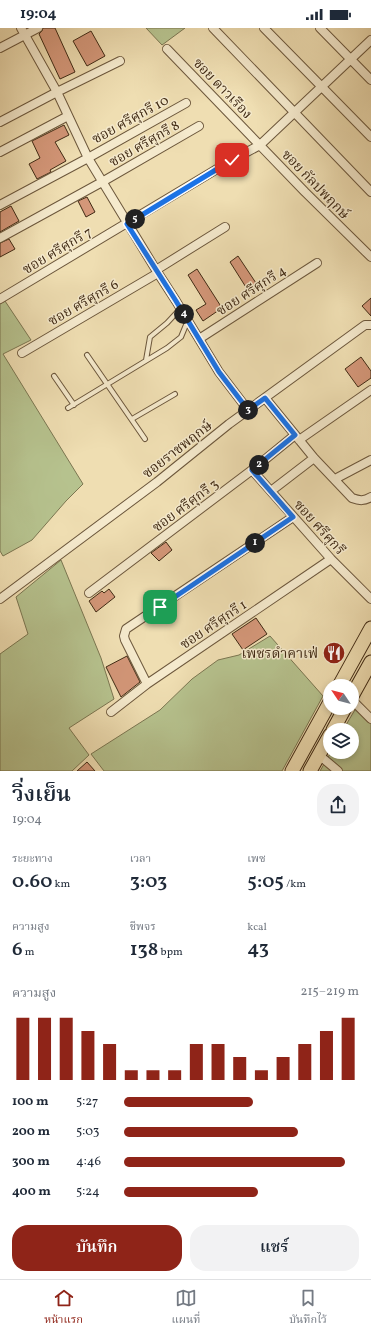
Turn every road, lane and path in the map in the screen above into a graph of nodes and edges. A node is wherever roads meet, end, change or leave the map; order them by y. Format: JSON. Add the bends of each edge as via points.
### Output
{"nodes":[{"id":1,"x":38,"y":28,"type":"edge"},
{"id":2,"x":213,"y":28,"type":"edge"},
{"id":3,"x":264,"y":28,"type":"edge"},
{"id":4,"x":320,"y":28,"type":"edge"},
{"id":5,"x":23,"y":31,"type":"edge"},
{"id":6,"x":371,"y":40,"type":"edge"},
{"id":7,"x":0,"y":48,"type":"edge"},
{"id":8,"x":167,"y":49,"type":"dead end"},
{"id":9,"x":351,"y":59,"type":"junction"},
{"id":10,"x":120,"y":61,"type":"dead end"},
{"id":11,"x":371,"y":80,"type":"edge"},
{"id":12,"x":322,"y":87,"type":"junction"},
{"id":13,"x":57,"y":92,"type":"junction"},
{"id":14,"x":186,"y":103,"type":"dead end"},
{"id":15,"x":294,"y":113,"type":"junction"},
{"id":16,"x":68,"y":116,"type":"junction"},
{"id":17,"x":0,"y":122,"type":"edge"},
{"id":18,"x":199,"y":126,"type":"dead end"},
{"id":19,"x":371,"y":137,"type":"edge"},
{"id":20,"x":260,"y":145,"type":"junction"},
{"id":21,"x":0,"y":152,"type":"edge"},
{"id":22,"x":88,"y":158,"type":"junction"},
{"id":23,"x":102,"y":182,"type":"junction"},
{"id":24,"x":371,"y":192,"type":"edge"},
{"id":25,"x":0,"y":205,"type":"edge"},
{"id":26,"x":127,"y":224,"type":"junction"},
{"id":27,"x":225,"y":227,"type":"dead end"},
{"id":28,"x":0,"y":238,"type":"edge"},
{"id":29,"x":371,"y":257,"type":"edge"},
{"id":30,"x":317,"y":263,"type":"dead end"},
{"id":31,"x":157,"y":271,"type":"junction"},
{"id":32,"x":0,"y":299,"type":"edge"},
{"id":33,"x":181,"y":308,"type":"junction"},
{"id":34,"x":188,"y":320,"type":"junction"},
{"id":35,"x":371,"y":325,"type":"edge"},
{"id":36,"x":199,"y":339,"type":"junction"},
{"id":37,"x":22,"y":353,"type":"dead end"},
{"id":38,"x":87,"y":355,"type":"dead end"},
{"id":39,"x":146,"y":360,"type":"junction"},
{"id":40,"x":54,"y":376,"type":"dead end"},
{"id":41,"x":107,"y":384,"type":"junction"},
{"id":42,"x":371,"y":390,"type":"edge"},
{"id":43,"x":175,"y":394,"type":"dead end"},
{"id":44,"x":265,"y":398,"type":"junction"},
{"id":45,"x":74,"y":405,"type":"junction"},
{"id":46,"x":68,"y":408,"type":"dead end"},
{"id":47,"x":248,"y":410,"type":"junction"},
{"id":48,"x":132,"y":420,"type":"junction"},
{"id":49,"x":297,"y":437,"type":"junction"},
{"id":50,"x":145,"y":439,"type":"dead end"},
{"id":51,"x":314,"y":458,"type":"junction"},
{"id":52,"x":371,"y":460,"type":"edge"},
{"id":53,"x":252,"y":470,"type":"junction"},
{"id":54,"x":335,"y":480,"type":"junction"},
{"id":55,"x":271,"y":491,"type":"junction"},
{"id":56,"x":371,"y":497,"type":"edge"},
{"id":57,"x":293,"y":517,"type":"junction"},
{"id":58,"x":331,"y":559,"type":"junction"},
{"id":59,"x":89,"y":593,"type":"dead end"},
{"id":60,"x":0,"y":599,"type":"edge"},
{"id":61,"x":371,"y":599,"type":"edge"},
{"id":62,"x":371,"y":628,"type":"edge"},
{"id":63,"x":371,"y":662,"type":"edge"},
{"id":64,"x":343,"y":679,"type":"edge"},
{"id":65,"x":359,"y":683,"type":"edge"},
{"id":66,"x":147,"y":684,"type":"junction"},
{"id":67,"x":359,"y":707,"type":"edge"},
{"id":68,"x":111,"y":712,"type":"dead end"},
{"id":69,"x":323,"y":715,"type":"edge"},
{"id":70,"x":371,"y":719,"type":"edge"},
{"id":71,"x":323,"y":748,"type":"edge"},
{"id":72,"x":319,"y":755,"type":"junction"},
{"id":73,"x":292,"y":771,"type":"edge"},
{"id":74,"x":310,"y":771,"type":"edge"},
{"id":75,"x":338,"y":771,"type":"edge"}],
"edges":[{"from":1,"to":5,"type":"street"},
{"from":2,"to":15,"type":"street"},
{"from":3,"to":12,"type":"street"},
{"from":4,"to":9,"type":"street"},
{"from":5,"to":7,"type":"street"},
{"from":5,"to":13,"type":"street"},
{"from":6,"to":9,"type":"street","name":"ซอย ศรีศุกรี 7"},
{"from":8,"to":20,"type":"street","name":"ซอย ดาวเรือง"},
{"from":9,"to":11,"type":"street"},
{"from":9,"to":12,"type":"street","name":"ซอย ศรีศุกรี 7"},
{"from":10,"to":13,"type":"street"},
{"from":12,"to":15,"type":"street","name":"ซอย ศรีศุกรี 7"},
{"from":12,"to":19,"type":"street"},
{"from":13,"to":16,"type":"street"},
{"from":13,"to":17,"type":"street"},
{"from":14,"to":22,"type":"street","name":"ซอย ศรีศุกรี 10"},
{"from":15,"to":20,"type":"street","name":"ซอย ศรีศุกรี 7"},
{"from":15,"to":24,"type":"street"},
{"from":16,"to":21,"type":"street"},
{"from":16,"to":22,"type":"street"},
{"from":18,"to":23,"type":"street","name":"ซอย ศรีศุกรี 8"},
{"from":20,"to":26,"type":"street","name":"ซอย ศรีศุกรี 7"},
{"from":20,"to":29,"type":"street","name":"ซอย กัลปพฤกษ์"},
{"from":22,"to":23,"type":"street"},
{"from":22,"to":25,"type":"street","name":"ซอย ศรีศุกรี 10"},
{"from":23,"to":26,"type":"street"},
{"from":23,"to":28,"type":"street","name":"ซอย ศรีศุกรี 8"},
{"from":26,"to":31,"type":"street"},
{"from":26,"to":32,"type":"street","name":"ซอย ศรีศุกรี 7"},
{"from":27,"to":31,"type":"street","name":"ซอย ศรีศุกรี 6"},
{"from":30,"to":36,"type":"street","name":"ซอย ศรีศุกรี 4"},
{"from":31,"to":33,"type":"street"},
{"from":31,"to":37,"type":"street","name":"ซอย ศรีศุกรี 6"},
{"from":33,"to":34,"type":"street"},
{"from":33,"to":39,"type":"lane","via":[[150,337]]},
{"from":34,"to":36,"type":"street"},
{"from":34,"to":39,"type":"lane","via":[[181,337]]},
{"from":35,"to":44,"type":"street","name":"ซอยราชพฤกษ์","via":[[362,326]]},
{"from":36,"to":47,"type":"street","via":[[221,375]]},
{"from":38,"to":41,"type":"lane"},
{"from":39,"to":41,"type":"lane"},
{"from":40,"to":45,"type":"lane"},
{"from":41,"to":45,"type":"lane"},
{"from":41,"to":48,"type":"lane"},
{"from":42,"to":49,"type":"street","name":"ซอย ศรีศุกรี 3"},
{"from":43,"to":48,"type":"lane"},
{"from":44,"to":47,"type":"street","name":"ซอยราชพฤกษ์"},
{"from":44,"to":49,"type":"street"},
{"from":45,"to":46,"type":"lane"},
{"from":47,"to":60,"type":"street","name":"ซอยราชพฤกษ์"},
{"from":48,"to":50,"type":"lane"},
{"from":49,"to":51,"type":"street"},
{"from":49,"to":53,"type":"street","name":"ซอย ศรีศุกรี 3"},
{"from":51,"to":54,"type":"street"},
{"from":51,"to":55,"type":"street"},
{"from":52,"to":54,"type":"street"},
{"from":53,"to":55,"type":"street","name":"ซอย ศรีศุกรี"},
{"from":53,"to":59,"type":"street","name":"ซอย ศรีศุกรี 3"},
{"from":54,"to":56,"type":"street","via":[[352,498],[365,500]]},
{"from":55,"to":57,"type":"street","name":"ซอย ศรีศุกรี"},
{"from":57,"to":58,"type":"street","name":"ซอย ศรีศุกรี"},
{"from":57,"to":66,"type":"street","via":[[126,629],[125,640]]},
{"from":58,"to":61,"type":"street","name":"ซอย ศรีศุกรี"},
{"from":58,"to":66,"type":"street","name":"ซอย ศรีศุกรี 1"},
{"from":62,"to":64,"type":"main road"},
{"from":63,"to":65,"type":"main road"},
{"from":66,"to":68,"type":"street","name":"ซอย ศรีศุกรี 1"},
{"from":67,"to":70,"type":"street"},
{"from":69,"to":73,"type":"main road"},
{"from":71,"to":72,"type":"main road"},
{"from":72,"to":74,"type":"main road"},
{"from":72,"to":75,"type":"street"}]}
